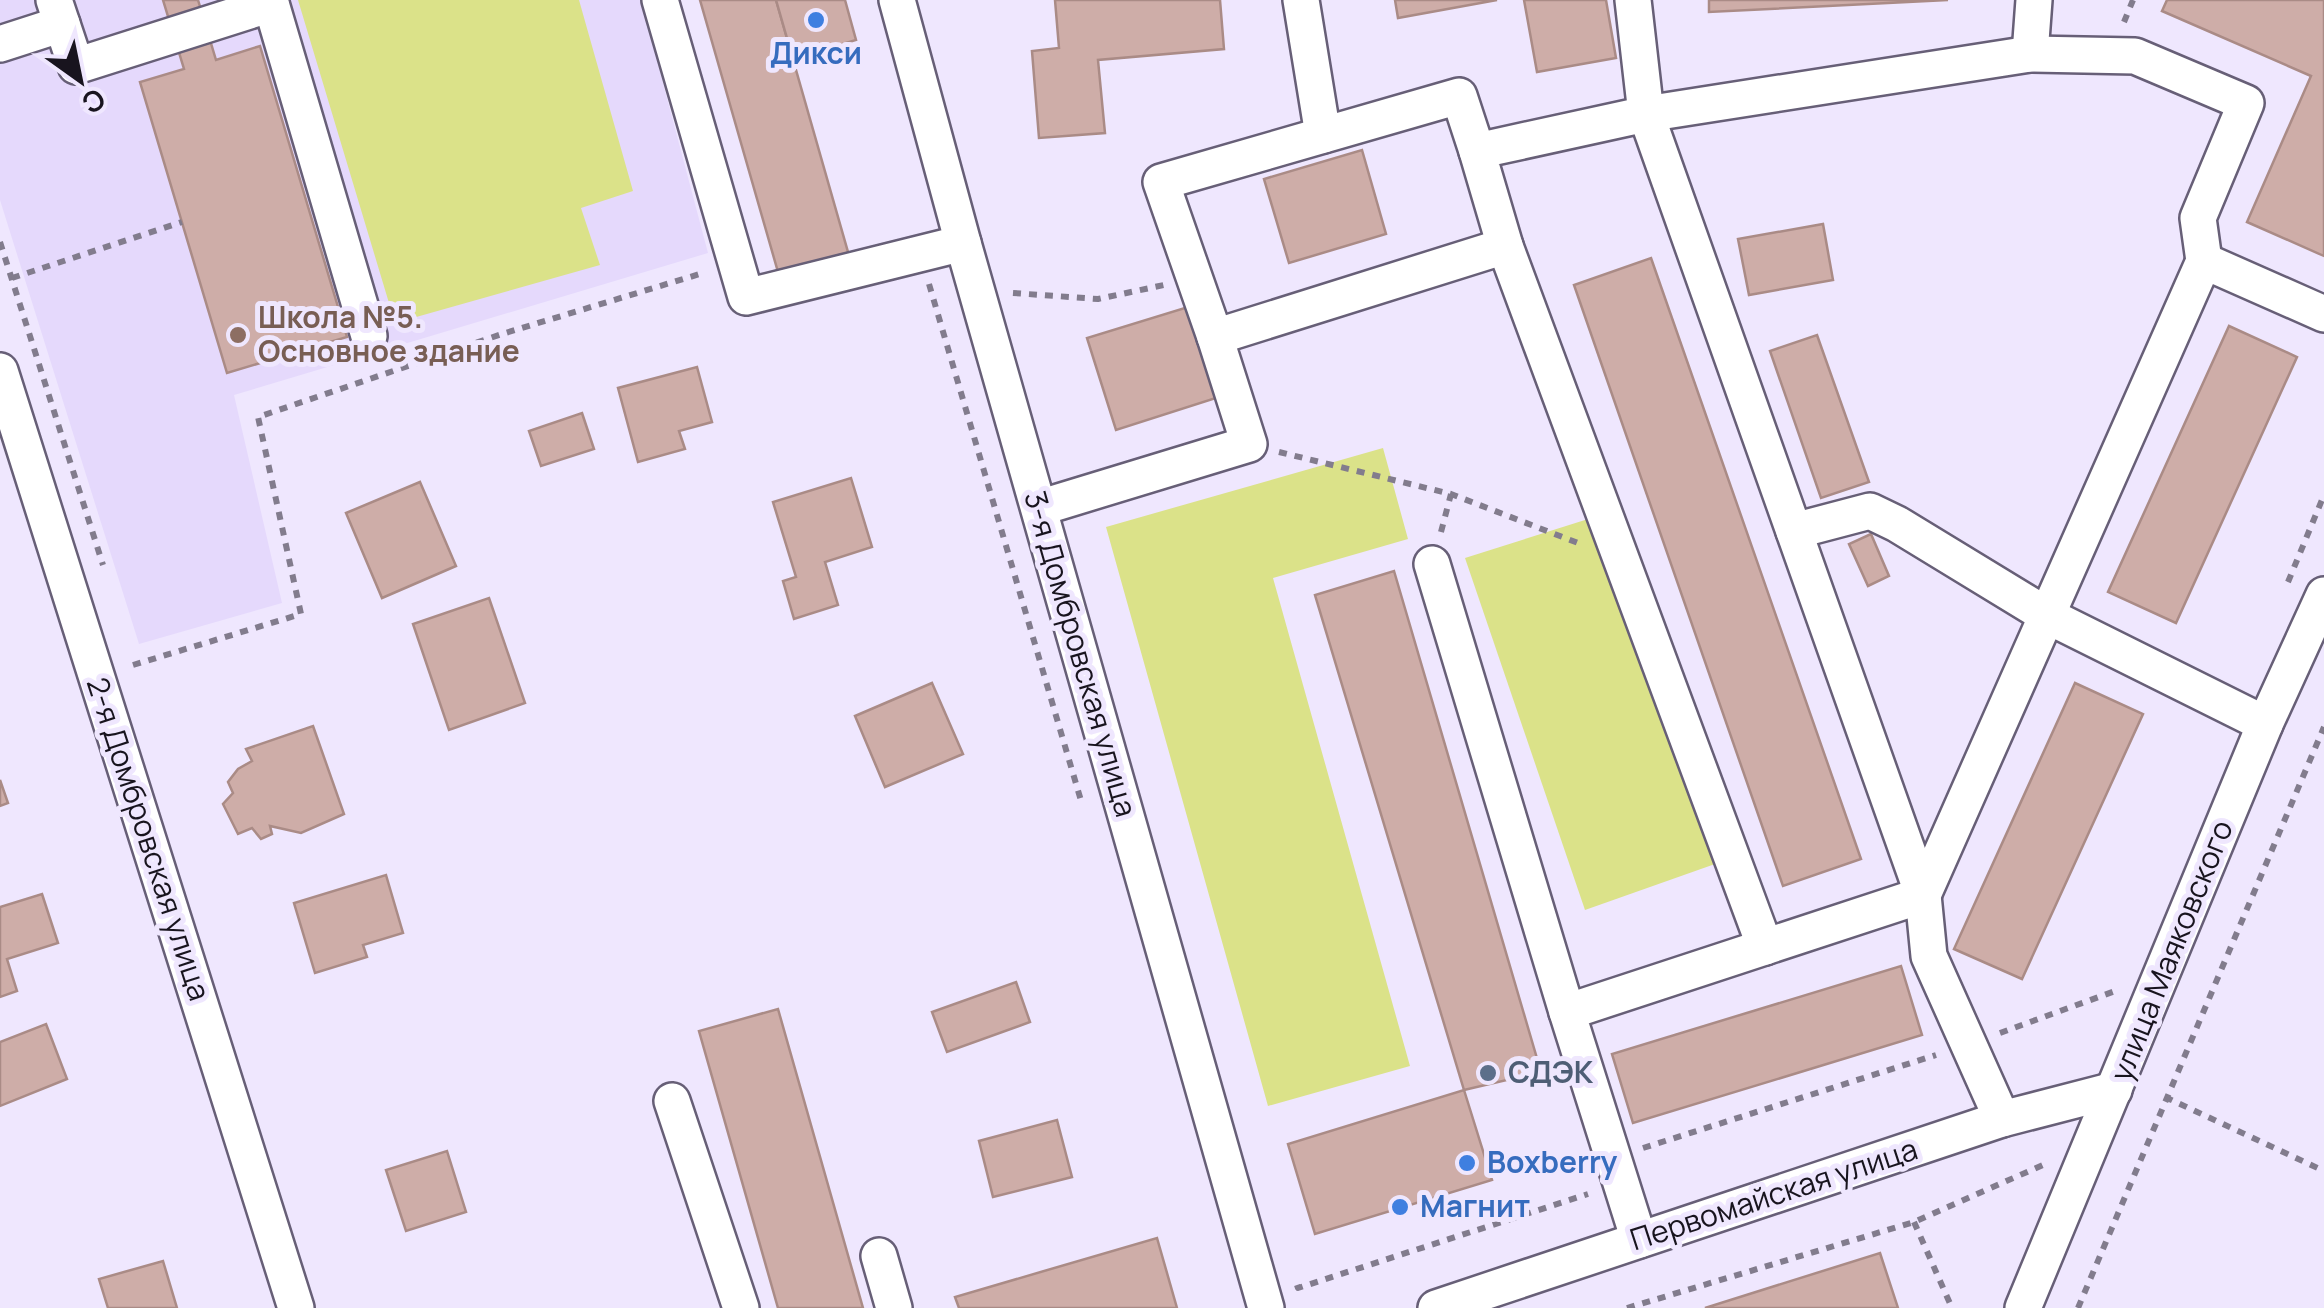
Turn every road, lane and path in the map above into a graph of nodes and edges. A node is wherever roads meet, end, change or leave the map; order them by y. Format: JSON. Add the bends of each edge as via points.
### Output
{"nodes":[{"id":1,"x":660,"y":0,"type":"edge"},
{"id":2,"x":897,"y":0,"type":"edge"},
{"id":3,"x":1301,"y":0,"type":"edge"},
{"id":4,"x":1633,"y":0,"type":"edge"},
{"id":5,"x":2034,"y":0,"type":"edge"},
{"id":6,"x":270,"y":2,"type":"edge"},
{"id":7,"x":58,"y":12,"type":"edge"},
{"id":8,"x":0,"y":44,"type":"edge"},
{"id":9,"x":2030,"y":54,"type":"junction"},
{"id":10,"x":1646,"y":114,"type":"junction"},
{"id":11,"x":1323,"y":135,"type":"junction"},
{"id":12,"x":1478,"y":152,"type":"junction"},
{"id":13,"x":182,"y":222,"type":"dead end"},
{"id":14,"x":963,"y":244,"type":"junction"},
{"id":15,"x":1505,"y":246,"type":"junction"},
{"id":16,"x":920,"y":254,"type":"junction"},
{"id":17,"x":737,"y":260,"type":"junction"},
{"id":18,"x":2204,"y":261,"type":"junction"},
{"id":19,"x":12,"y":278,"type":"dead end"},
{"id":20,"x":1195,"y":278,"type":"junction"},
{"id":21,"x":1016,"y":311,"type":"dead end"},
{"id":22,"x":2324,"y":314,"type":"edge"},
{"id":23,"x":369,"y":336,"type":"dead end"},
{"id":24,"x":1215,"y":337,"type":"junction"},
{"id":25,"x":0,"y":371,"type":"edge"},
{"id":26,"x":1249,"y":444,"type":"junction"},
{"id":27,"x":1038,"y":508,"type":"junction"},
{"id":28,"x":1794,"y":531,"type":"junction"},
{"id":29,"x":1621,"y":559,"type":"junction"},
{"id":30,"x":1432,"y":564,"type":"dead end"},
{"id":31,"x":2324,"y":595,"type":"edge"},
{"id":32,"x":2048,"y":616,"type":"junction"},
{"id":33,"x":133,"y":665,"type":"dead end"},
{"id":34,"x":2265,"y":724,"type":"junction"},
{"id":35,"x":2324,"y":726,"type":"edge"},
{"id":36,"x":1084,"y":810,"type":"dead end"},
{"id":37,"x":1922,"y":895,"type":"junction"},
{"id":38,"x":1764,"y":947,"type":"junction"},
{"id":39,"x":2118,"y":990,"type":"dead end"},
{"id":40,"x":1567,"y":1012,"type":"junction"},
{"id":41,"x":1968,"y":1044,"type":"junction"},
{"id":42,"x":2114,"y":1090,"type":"junction"},
{"id":43,"x":2165,"y":1097,"type":"junction"},
{"id":44,"x":672,"y":1102,"type":"dead end"},
{"id":45,"x":2002,"y":1119,"type":"junction"},
{"id":46,"x":2046,"y":1164,"type":"dead end"},
{"id":47,"x":1617,"y":1171,"type":"junction"},
{"id":48,"x":2324,"y":1171,"type":"edge"},
{"id":49,"x":1914,"y":1222,"type":"junction"},
{"id":50,"x":1639,"y":1240,"type":"junction"},
{"id":51,"x":878,"y":1256,"type":"dead end"},
{"id":52,"x":1293,"y":1269,"type":"dead end"},
{"id":53,"x":296,"y":1308,"type":"edge"},
{"id":54,"x":741,"y":1308,"type":"edge"},
{"id":55,"x":894,"y":1308,"type":"edge"},
{"id":56,"x":1266,"y":1308,"type":"edge"},
{"id":57,"x":1436,"y":1308,"type":"edge"},
{"id":58,"x":1627,"y":1308,"type":"edge"},
{"id":59,"x":1952,"y":1308,"type":"edge"},
{"id":60,"x":2023,"y":1308,"type":"edge"},
{"id":61,"x":2078,"y":1308,"type":"edge"}],
"edges":[{"from":1,"to":17,"type":"street"},
{"from":2,"to":14,"type":"street","name":"3-я Домбровская улица"},
{"from":3,"to":11,"type":"street"},
{"from":4,"to":10,"type":"street"},
{"from":5,"to":9,"type":"street"},
{"from":6,"to":7,"type":"street","via":[[76,66]]},
{"from":6,"to":23,"type":"street"},
{"from":7,"to":8,"type":"street"},
{"from":9,"to":10,"type":"street"},
{"from":9,"to":18,"type":"street","via":[[2136,56],[2246,103],[2198,218]]},
{"from":10,"to":12,"type":"street"},
{"from":10,"to":28,"type":"street"},
{"from":11,"to":12,"type":"street","via":[[1459,96]]},
{"from":11,"to":20,"type":"street","via":[[1161,182]]},
{"from":12,"to":15,"type":"street"},
{"from":13,"to":19,"type":"path"},
{"from":14,"to":16,"type":"street"},
{"from":14,"to":27,"type":"street","name":"3-я Домбровская улица"},
{"from":15,"to":24,"type":"street"},
{"from":15,"to":29,"type":"street"},
{"from":16,"to":17,"type":"street","via":[[746,298]]},
{"from":16,"to":36,"type":"path"},
{"from":17,"to":33,"type":"path","via":[[258,418],[300,614]]},
{"from":18,"to":22,"type":"street"},
{"from":18,"to":32,"type":"street"},
{"from":20,"to":21,"type":"path","via":[[1098,299],[1010,293]]},
{"from":20,"to":24,"type":"street"},
{"from":24,"to":26,"type":"street"},
{"from":25,"to":53,"type":"street","name":"2-я Домбровская улица"},
{"from":26,"to":27,"type":"street"},
{"from":26,"to":29,"type":"path","via":[[1451,494]]},
{"from":27,"to":56,"type":"street","name":"3-я Домбровская улица"},
{"from":28,"to":32,"type":"street","via":[[1870,512]]},
{"from":28,"to":37,"type":"street"},
{"from":29,"to":38,"type":"street"},
{"from":30,"to":40,"type":"street"},
{"from":31,"to":34,"type":"street","name":"улица Маяковского"},
{"from":32,"to":34,"type":"street"},
{"from":32,"to":37,"type":"street"},
{"from":34,"to":42,"type":"street","name":"улица Маяковского"},
{"from":35,"to":43,"type":"path"},
{"from":37,"to":38,"type":"street"},
{"from":37,"to":41,"type":"street","via":[[1929,956]]},
{"from":38,"to":40,"type":"street"},
{"from":39,"to":41,"type":"path"},
{"from":40,"to":47,"type":"street"},
{"from":41,"to":45,"type":"street"},
{"from":41,"to":47,"type":"path"},
{"from":42,"to":45,"type":"street","name":"Первомайская улица"},
{"from":42,"to":60,"type":"street","name":"улица Маяковского"},
{"from":43,"to":48,"type":"path"},
{"from":43,"to":61,"type":"path"},
{"from":44,"to":54,"type":"street"},
{"from":45,"to":50,"type":"street","name":"Первомайская улица"},
{"from":46,"to":49,"type":"path"},
{"from":47,"to":50,"type":"street"},
{"from":47,"to":52,"type":"path","via":[[1298,1288]]},
{"from":49,"to":58,"type":"path"},
{"from":49,"to":59,"type":"path"},
{"from":50,"to":57,"type":"street","name":"Первомайская улица"},
{"from":51,"to":55,"type":"street"}]}
